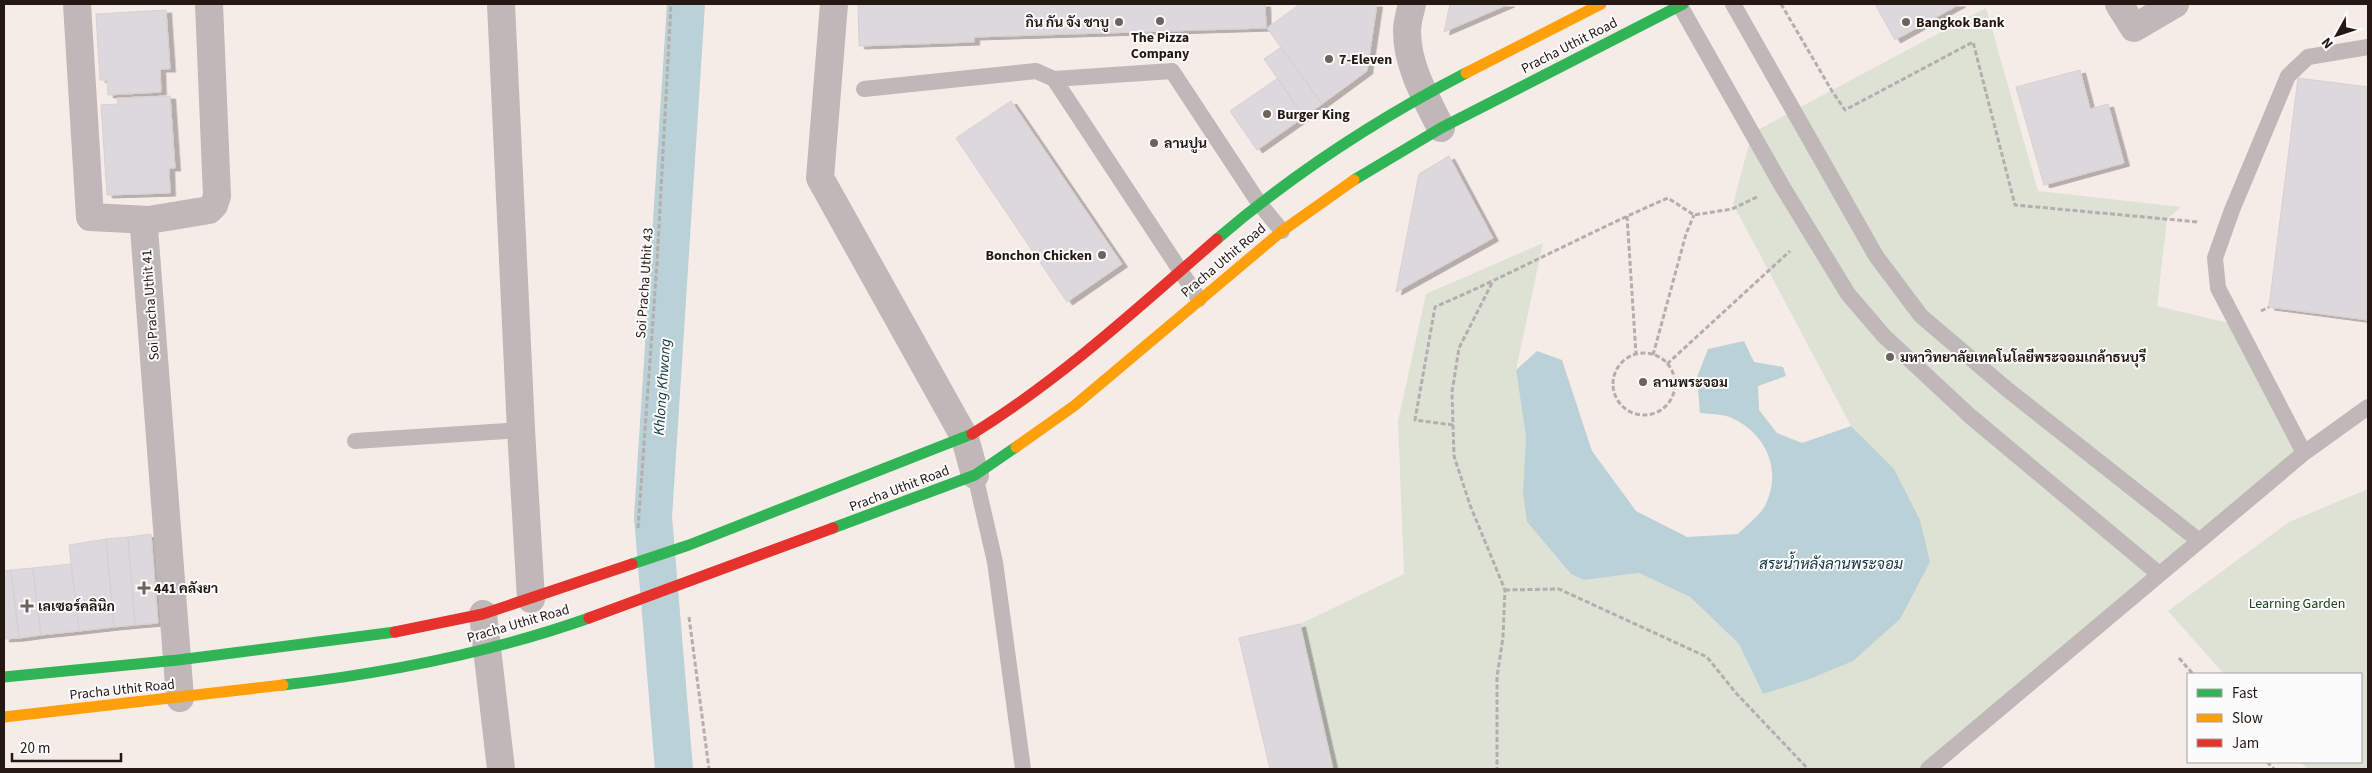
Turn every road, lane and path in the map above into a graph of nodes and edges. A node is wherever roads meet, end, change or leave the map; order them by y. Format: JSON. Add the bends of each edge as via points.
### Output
{"nodes":[{"id":1,"x":77,"y":4,"type":"edge"},
{"id":2,"x":208,"y":4,"type":"edge"},
{"id":3,"x":501,"y":4,"type":"edge"},
{"id":4,"x":671,"y":4,"type":"edge"},
{"id":5,"x":834,"y":4,"type":"edge"},
{"id":6,"x":1412,"y":4,"type":"edge"},
{"id":7,"x":1601,"y":4,"type":"edge"},
{"id":8,"x":1681,"y":4,"type":"edge"},
{"id":9,"x":1734,"y":4,"type":"edge"},
{"id":10,"x":1781,"y":4,"type":"edge"},
{"id":11,"x":2119,"y":4,"type":"edge"},
{"id":12,"x":2175,"y":4,"type":"edge"},
{"id":13,"x":2368,"y":47,"type":"edge"},
{"id":14,"x":1054,"y":79,"type":"junction"},
{"id":15,"x":864,"y":89,"type":"dead end"},
{"id":16,"x":1424,"y":95,"type":"junction"},
{"id":17,"x":1441,"y":128,"type":"junction"},
{"id":18,"x":1782,"y":186,"type":"junction"},
{"id":19,"x":1258,"y":203,"type":"junction"},
{"id":20,"x":1694,"y":215,"type":"junction"},
{"id":21,"x":1627,"y":216,"type":"junction"},
{"id":22,"x":149,"y":220,"type":"junction"},
{"id":23,"x":2226,"y":225,"type":"junction"},
{"id":24,"x":1282,"y":231,"type":"junction"},
{"id":25,"x":1810,"y":233,"type":"junction"},
{"id":26,"x":1180,"y":270,"type":"junction"},
{"id":27,"x":1492,"y":282,"type":"junction"},
{"id":28,"x":1199,"y":299,"type":"junction"},
{"id":29,"x":1636,"y":354,"type":"junction"},
{"id":30,"x":1653,"y":354,"type":"junction"},
{"id":31,"x":1667,"y":364,"type":"junction"},
{"id":32,"x":2368,"y":407,"type":"edge"},
{"id":33,"x":1453,"y":425,"type":"junction"},
{"id":34,"x":521,"y":430,"type":"junction"},
{"id":35,"x":965,"y":438,"type":"junction"},
{"id":36,"x":355,"y":441,"type":"dead end"},
{"id":37,"x":2304,"y":453,"type":"junction"},
{"id":38,"x":975,"y":475,"type":"junction"},
{"id":39,"x":2198,"y":540,"type":"junction"},
{"id":40,"x":637,"y":563,"type":"junction"},
{"id":41,"x":2159,"y":574,"type":"junction"},
{"id":42,"x":685,"y":584,"type":"junction"},
{"id":43,"x":1505,"y":590,"type":"junction"},
{"id":44,"x":531,"y":599,"type":"junction"},
{"id":45,"x":483,"y":614,"type":"junction"},
{"id":46,"x":488,"y":650,"type":"junction"},
{"id":47,"x":2179,"y":658,"type":"dead end"},
{"id":48,"x":178,"y":660,"type":"junction"},
{"id":49,"x":2192,"y":673,"type":"edge"},
{"id":50,"x":4,"y":677,"type":"edge"},
{"id":51,"x":180,"y":698,"type":"junction"},
{"id":52,"x":4,"y":717,"type":"edge"},
{"id":53,"x":501,"y":769,"type":"edge"},
{"id":54,"x":709,"y":769,"type":"edge"},
{"id":55,"x":1023,"y":769,"type":"edge"},
{"id":56,"x":1497,"y":769,"type":"edge"},
{"id":57,"x":1808,"y":769,"type":"edge"},
{"id":58,"x":1928,"y":769,"type":"edge"}],
"edges":[{"from":1,"to":22,"type":"street","via":[[90,217]]},
{"from":2,"to":22,"type":"street","via":[[217,196],[209,210]]},
{"from":3,"to":34,"type":"street"},
{"from":4,"to":40,"type":"path","name":"Soi Pracha Uthit 43"},
{"from":5,"to":35,"type":"street","via":[[820,178]]},
{"from":6,"to":16,"type":"street","via":[[1407,31],[1412,62]]},
{"from":7,"to":16,"type":"main road","name":"Pracha Uthit Road"},
{"from":8,"to":17,"type":"main road","name":"Pracha Uthit Road"},
{"from":8,"to":18,"type":"lane"},
{"from":9,"to":39,"type":"lane","via":[[1876,256],[1921,316],[2008,390]]},
{"from":10,"to":23,"type":"path","via":[[1845,110],[1973,42],[2015,205]]},
{"from":11,"to":12,"type":"street","via":[[2134,28]]},
{"from":13,"to":23,"type":"lane","via":[[2308,58],[2288,76]]},
{"from":14,"to":15,"type":"lane","via":[[1036,70]]},
{"from":14,"to":19,"type":"lane","via":[[1172,71]]},
{"from":14,"to":26,"type":"lane"},
{"from":16,"to":17,"type":"street"},
{"from":16,"to":19,"type":"main road","name":"Pracha Uthit Road","via":[[1344,143]]},
{"from":17,"to":24,"type":"main road","name":"Pracha Uthit Road","via":[[1373,167]]},
{"from":18,"to":20,"type":"path","via":[[1732,209]]},
{"from":18,"to":25,"type":"lane"},
{"from":19,"to":24,"type":"lane"},
{"from":19,"to":26,"type":"main road","name":"Pracha Uthit Road"},
{"from":20,"to":21,"type":"path","via":[[1668,198]]},
{"from":20,"to":30,"type":"path"},
{"from":21,"to":27,"type":"path"},
{"from":21,"to":29,"type":"path"},
{"from":22,"to":48,"type":"street","name":"Soi Pracha Uthit 41","via":[[144,228]]},
{"from":23,"to":37,"type":"lane","via":[[2215,258],[2218,288]]},
{"from":24,"to":28,"type":"main road","name":"Pracha Uthit Road"},
{"from":25,"to":31,"type":"path"},
{"from":25,"to":41,"type":"lane","via":[[1848,294],[1884,336],[1970,416]]},
{"from":26,"to":28,"type":"lane"},
{"from":26,"to":35,"type":"main road","name":"Pracha Uthit Road","via":[[1071,364],[1015,407]]},
{"from":27,"to":33,"type":"path","via":[[1459,348],[1452,392]]},
{"from":27,"to":33,"type":"path","via":[[1435,307],[1415,420]]},
{"from":28,"to":38,"type":"main road","name":"Pracha Uthit Road","via":[[1074,406]]},
{"from":29,"to":30,"type":"path"},
{"from":29,"to":31,"type":"path","via":[[1617,368],[1613,378],[1617,400],[1626,410],[1636,414],[1655,414],[1670,402],[1675,385]]},
{"from":30,"to":31,"type":"path"},
{"from":32,"to":37,"type":"lane"},
{"from":33,"to":43,"type":"path","via":[[1454,456]]},
{"from":34,"to":36,"type":"lane"},
{"from":34,"to":44,"type":"street"},
{"from":35,"to":38,"type":"street"},
{"from":35,"to":40,"type":"main road","name":"Pracha Uthit Road"},
{"from":37,"to":39,"type":"lane"},
{"from":38,"to":42,"type":"main road","name":"Pracha Uthit Road"},
{"from":38,"to":55,"type":"lane","via":[[994,562]]},
{"from":39,"to":41,"type":"lane"},
{"from":40,"to":44,"type":"main road","name":"Pracha Uthit Road"},
{"from":41,"to":58,"type":"lane"},
{"from":42,"to":46,"type":"main road","name":"Pracha Uthit Road"},
{"from":42,"to":54,"type":"path"},
{"from":43,"to":56,"type":"path","via":[[1497,677]]},
{"from":43,"to":57,"type":"path","via":[[1559,588],[1707,657],[1736,693]]},
{"from":44,"to":45,"type":"main road","name":"Pracha Uthit Road"},
{"from":45,"to":46,"type":"street"},
{"from":45,"to":48,"type":"main road","name":"Pracha Uthit Road","via":[[386,634]]},
{"from":46,"to":51,"type":"main road","name":"Pracha Uthit Road","via":[[344,678]]},
{"from":46,"to":53,"type":"street"},
{"from":47,"to":49,"type":"path"},
{"from":48,"to":50,"type":"main road","name":"Pracha Uthit Road"},
{"from":48,"to":51,"type":"street","name":"Soi Pracha Uthit 41"},
{"from":51,"to":52,"type":"main road","name":"Pracha Uthit Road"}]}
